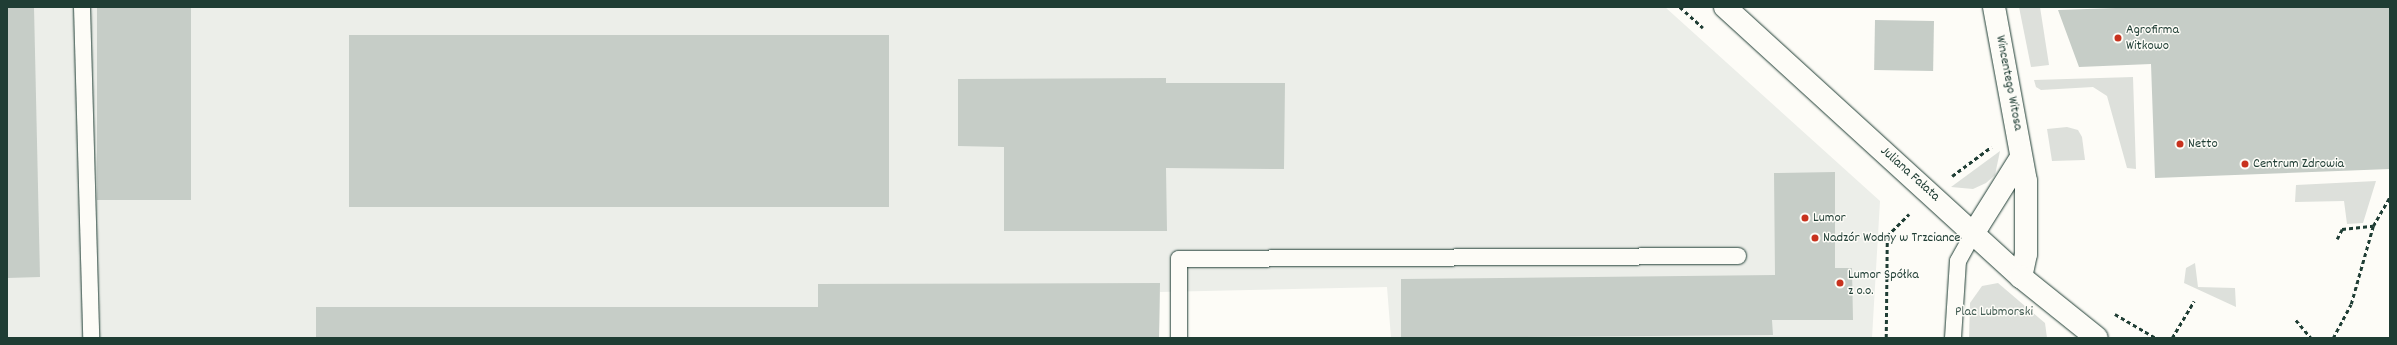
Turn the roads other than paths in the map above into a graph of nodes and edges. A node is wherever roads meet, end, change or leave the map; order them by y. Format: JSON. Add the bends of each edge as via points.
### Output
{"nodes":[{"id":1,"x":82,"y":7,"type":"edge"},
{"id":2,"x":1725,"y":7,"type":"edge"},
{"id":3,"x":1994,"y":7,"type":"edge"},
{"id":4,"x":2020,"y":159,"type":"junction"},
{"id":5,"x":1973,"y":234,"type":"junction"},
{"id":6,"x":1738,"y":256,"type":"dead end"},
{"id":7,"x":2021,"y":277,"type":"junction"},
{"id":8,"x":91,"y":338,"type":"edge"},
{"id":9,"x":1179,"y":338,"type":"edge"},
{"id":10,"x":1954,"y":338,"type":"edge"},
{"id":11,"x":2097,"y":338,"type":"edge"}],
"edges":[{"from":1,"to":8,"type":"lane"},
{"from":2,"to":5,"type":"main road","name":"Juliana Fałata"},
{"from":3,"to":4,"type":"main road","name":"Wincentego Witosa","via":[[2015,108]]},
{"from":4,"to":5,"type":"main road"},
{"from":4,"to":7,"type":"main road","name":"Wincentego Witosa","via":[[2026,181],[2027,233]]},
{"from":5,"to":7,"type":"main road","name":"Juliana Fałata"},
{"from":5,"to":10,"type":"lane","via":[[1958,261]]},
{"from":6,"to":9,"type":"lane","via":[[1179,259]]},
{"from":7,"to":11,"type":"main road","name":"Juliana Fałata"}]}
